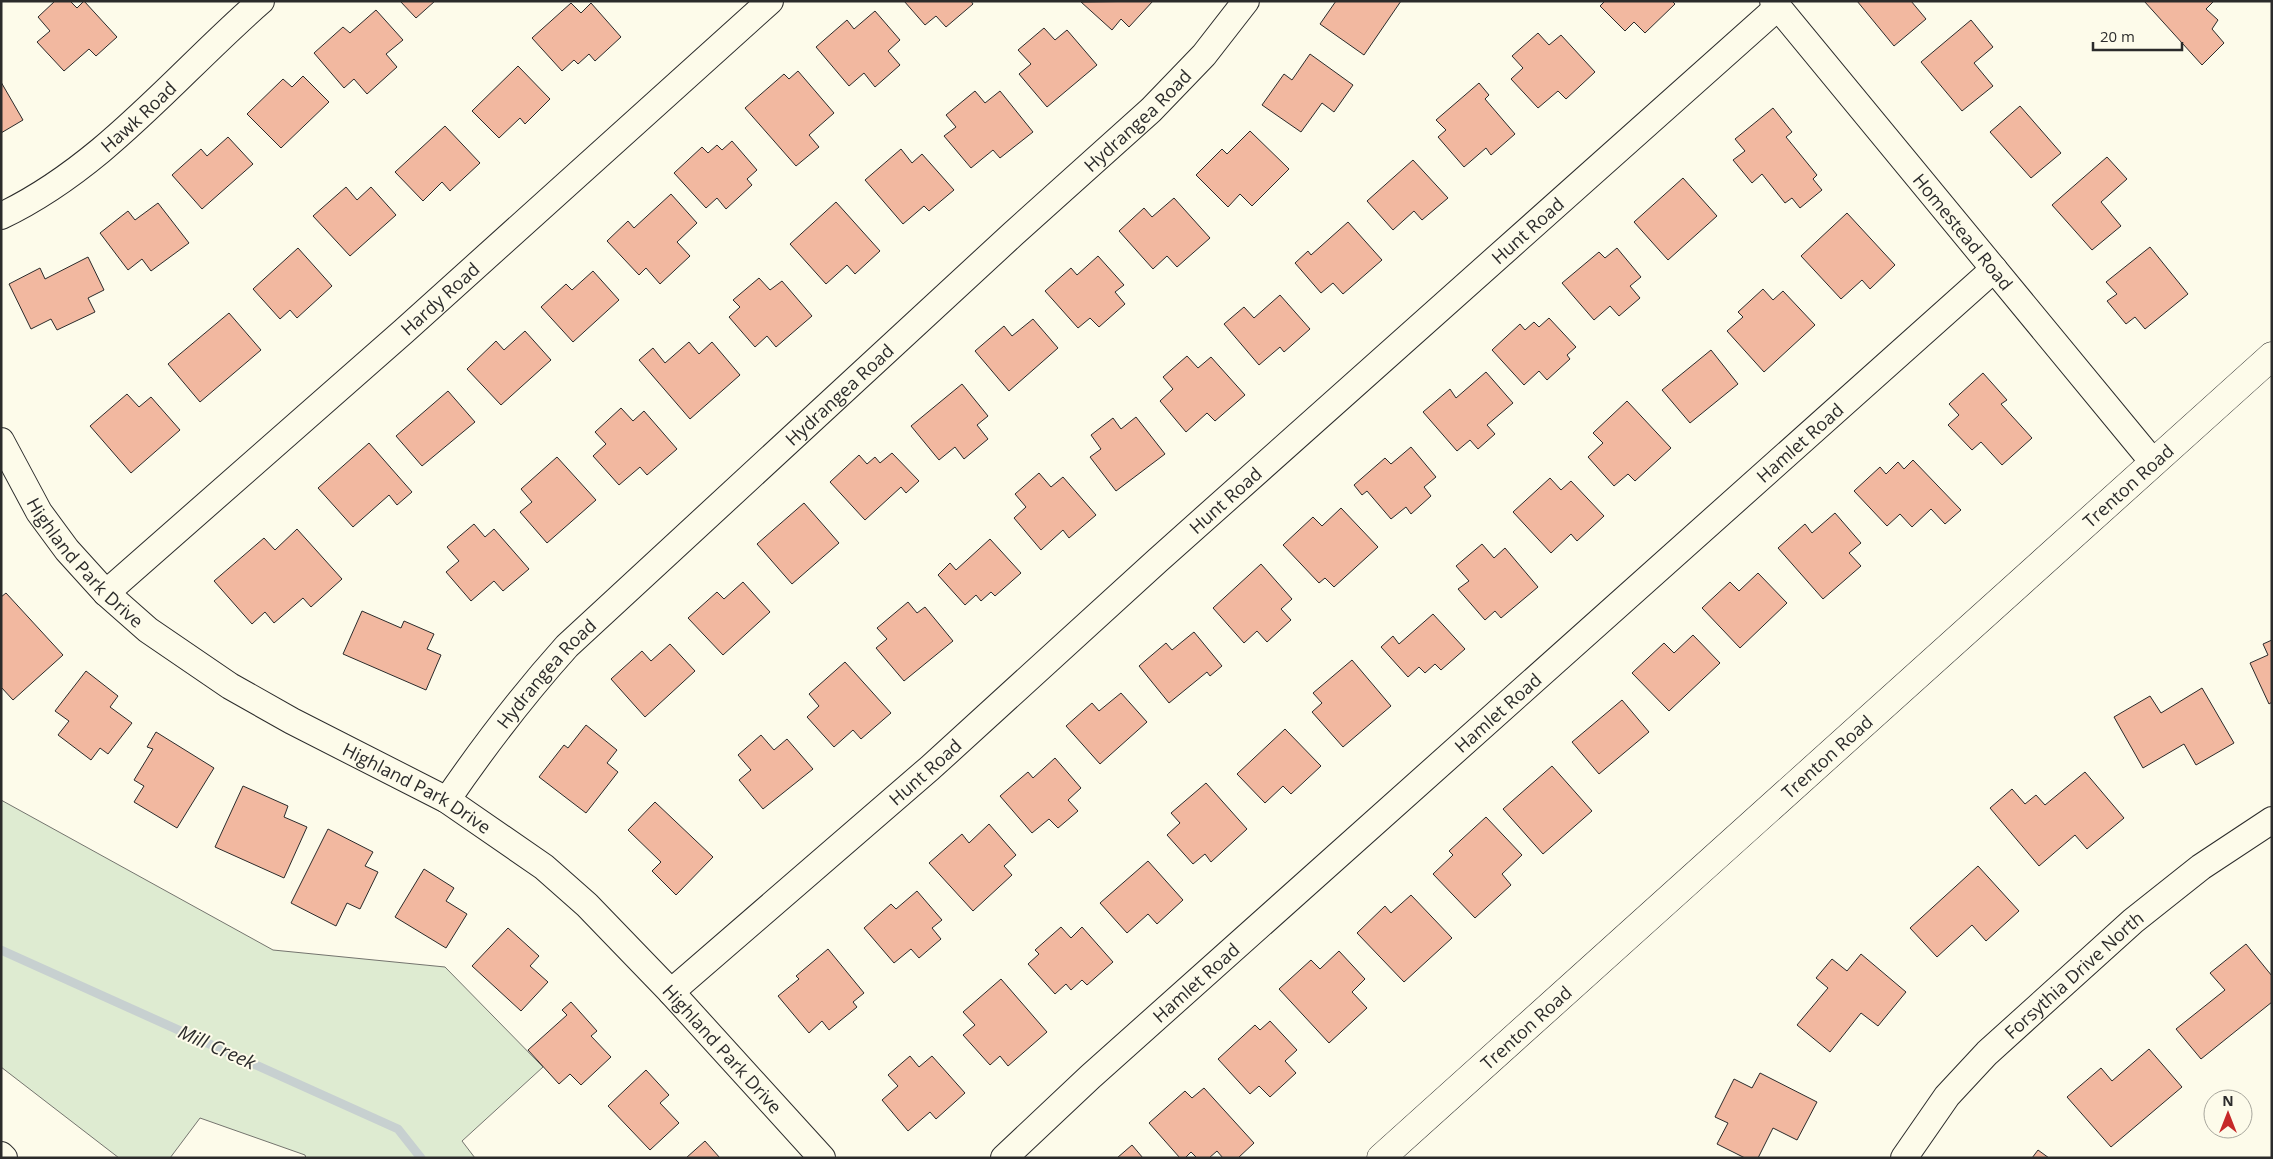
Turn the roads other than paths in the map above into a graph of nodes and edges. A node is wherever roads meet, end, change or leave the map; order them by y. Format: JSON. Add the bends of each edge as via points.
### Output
{"nodes":[{"id":1,"x":262,"y":1,"type":"edge"},
{"id":2,"x":770,"y":1,"type":"edge"},
{"id":3,"x":1246,"y":1,"type":"edge"},
{"id":4,"x":1775,"y":4,"type":"edge"},
{"id":5,"x":1,"y":216,"type":"edge"},
{"id":6,"x":1994,"y":269,"type":"junction"},
{"id":7,"x":2272,"y":356,"type":"edge"},
{"id":8,"x":1,"y":441,"type":"edge"},
{"id":9,"x":2153,"y":462,"type":"junction"},
{"id":10,"x":106,"y":592,"type":"junction"},
{"id":11,"x":447,"y":800,"type":"junction"},
{"id":12,"x":2272,"y":820,"type":"edge"},
{"id":13,"x":672,"y":992,"type":"junction"},
{"id":14,"x":1,"y":1154,"type":"edge"},
{"id":15,"x":4,"y":1158,"type":"edge"},
{"id":16,"x":822,"y":1158,"type":"edge"},
{"id":17,"x":1004,"y":1158,"type":"edge"},
{"id":18,"x":1381,"y":1158,"type":"edge"},
{"id":19,"x":1904,"y":1158,"type":"edge"}],
"edges":[{"from":1,"to":5,"type":"street","name":"Hawk Road","via":[[111,142],[70,174]]},
{"from":2,"to":10,"type":"street","name":"Hardy Road","via":[[404,331]]},
{"from":3,"to":11,"type":"street","name":"Hydrangea Road","via":[[1204,55],[1151,110],[567,646],[490,737]]},
{"from":4,"to":6,"type":"street","name":"Homestead Road"},
{"from":4,"to":13,"type":"street","name":"Hunt Road","via":[[930,768]]},
{"from":6,"to":9,"type":"street","name":"Homestead Road"},
{"from":6,"to":17,"type":"street","name":"Hamlet Road","via":[[1090,1077]]},
{"from":7,"to":9,"type":"main road","name":"Trenton Road"},
{"from":8,"to":10,"type":"street","name":"Highland Park Drive","via":[[39,512],[67,550]]},
{"from":9,"to":18,"type":"main road","name":"Trenton Road"},
{"from":10,"to":11,"type":"street","name":"Highland Park Drive","via":[[148,630],[230,686]]},
{"from":11,"to":13,"type":"street","name":"Highland Park Drive","via":[[544,868],[587,905]]},
{"from":12,"to":19,"type":"street","name":"Forsythia Drive North","via":[[2201,868],[2133,921],[1987,1053],[1947,1096]]},
{"from":13,"to":16,"type":"street","name":"Highland Park Drive"},
{"from":14,"to":15,"type":"street"}]}
